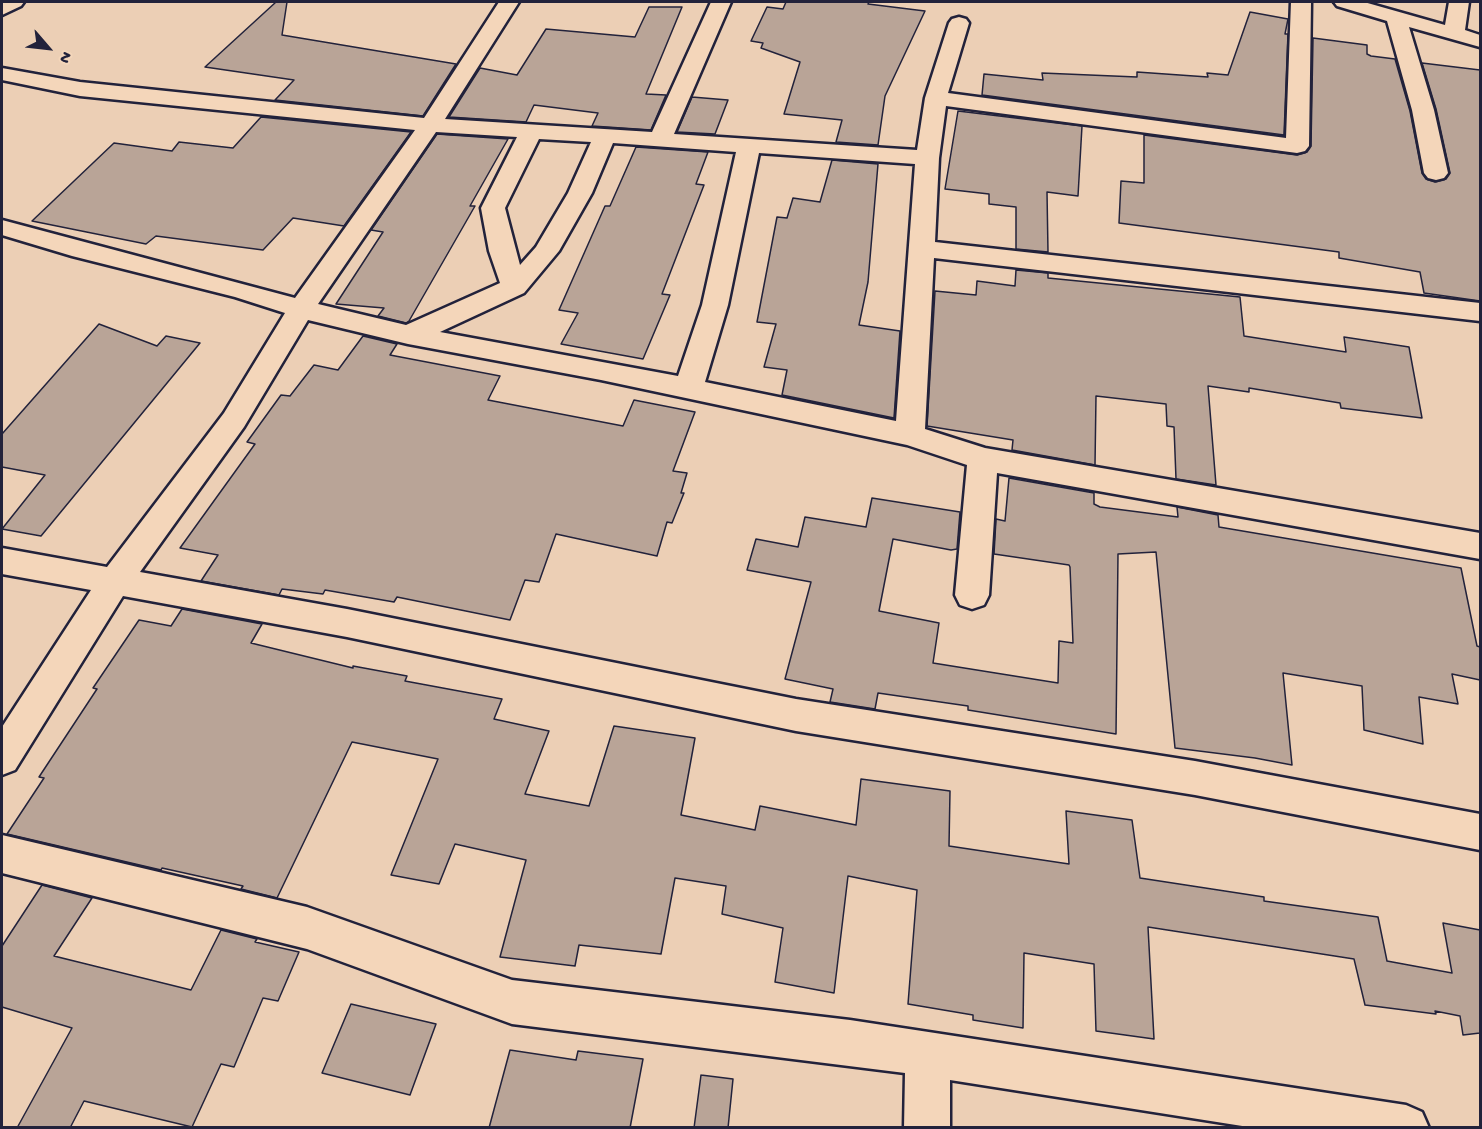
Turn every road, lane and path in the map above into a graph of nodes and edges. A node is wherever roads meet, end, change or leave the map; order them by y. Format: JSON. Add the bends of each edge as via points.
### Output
{"nodes":[{"id":1,"x":14,"y":2,"type":"edge"},
{"id":2,"x":509,"y":2,"type":"edge"},
{"id":3,"x":721,"y":2,"type":"edge"},
{"id":4,"x":1300,"y":2,"type":"edge"},
{"id":5,"x":1344,"y":2,"type":"edge"},
{"id":6,"x":1460,"y":2,"type":"edge"},
{"id":7,"x":2,"y":9,"type":"edge"},
{"id":8,"x":1396,"y":18,"type":"junction"},
{"id":9,"x":958,"y":23,"type":"dead end"},
{"id":10,"x":1454,"y":34,"type":"junction"},
{"id":11,"x":1480,"y":41,"type":"edge"},
{"id":12,"x":2,"y":74,"type":"edge"},
{"id":13,"x":936,"y":98,"type":"junction"},
{"id":14,"x":430,"y":126,"type":"junction"},
{"id":15,"x":531,"y":132,"type":"junction"},
{"id":16,"x":605,"y":136,"type":"junction"},
{"id":17,"x":661,"y":138,"type":"junction"},
{"id":18,"x":749,"y":145,"type":"junction"},
{"id":19,"x":927,"y":158,"type":"junction"},
{"id":20,"x":1436,"y":173,"type":"dead end"},
{"id":21,"x":2,"y":227,"type":"edge"},
{"id":22,"x":923,"y":249,"type":"junction"},
{"id":23,"x":515,"y":287,"type":"junction"},
{"id":24,"x":301,"y":309,"type":"junction"},
{"id":25,"x":1480,"y":312,"type":"edge"},
{"id":26,"x":408,"y":335,"type":"junction"},
{"id":27,"x":688,"y":388,"type":"junction"},
{"id":28,"x":910,"y":435,"type":"junction"},
{"id":29,"x":983,"y":459,"type":"junction"},
{"id":30,"x":1480,"y":546,"type":"edge"},
{"id":31,"x":2,"y":561,"type":"edge"},
{"id":32,"x":114,"y":583,"type":"junction"},
{"id":33,"x":972,"y":595,"type":"dead end"},
{"id":34,"x":2,"y":758,"type":"edge"},
{"id":35,"x":1480,"y":832,"type":"edge"},
{"id":36,"x":2,"y":854,"type":"edge"},
{"id":37,"x":928,"y":1054,"type":"junction"},
{"id":38,"x":1356,"y":1123,"type":"edge"},
{"id":39,"x":927,"y":1128,"type":"edge"},
{"id":40,"x":1407,"y":1128,"type":"edge"}],
"edges":[{"from":1,"to":7,"type":"street"},
{"from":2,"to":14,"type":"street"},
{"from":3,"to":17,"type":"street"},
{"from":4,"to":13,"type":"street","via":[[1297,146]]},
{"from":5,"to":8,"type":"street"},
{"from":6,"to":10,"type":"street"},
{"from":8,"to":10,"type":"street"},
{"from":8,"to":20,"type":"street"},
{"from":9,"to":13,"type":"street"},
{"from":10,"to":11,"type":"street"},
{"from":12,"to":14,"type":"street","via":[[80,89]]},
{"from":13,"to":19,"type":"street"},
{"from":14,"to":15,"type":"street"},
{"from":14,"to":24,"type":"street"},
{"from":15,"to":16,"type":"street"},
{"from":15,"to":23,"type":"street","via":[[493,208]]},
{"from":16,"to":17,"type":"street"},
{"from":16,"to":23,"type":"street","via":[[580,193],[546,250]]},
{"from":17,"to":18,"type":"street"},
{"from":18,"to":19,"type":"street"},
{"from":18,"to":27,"type":"street","via":[[715,304]]},
{"from":19,"to":22,"type":"street"},
{"from":21,"to":24,"type":"street"},
{"from":22,"to":25,"type":"street"},
{"from":22,"to":28,"type":"street"},
{"from":23,"to":26,"type":"street"},
{"from":24,"to":26,"type":"street"},
{"from":24,"to":32,"type":"street","via":[[234,420]]},
{"from":26,"to":27,"type":"street"},
{"from":27,"to":28,"type":"street"},
{"from":28,"to":29,"type":"street"},
{"from":29,"to":30,"type":"street"},
{"from":29,"to":33,"type":"street"},
{"from":31,"to":32,"type":"street"},
{"from":32,"to":34,"type":"street"},
{"from":32,"to":35,"type":"street","via":[[347,623],[796,716],[1195,778]]},
{"from":36,"to":37,"type":"street","via":[[307,928],[512,1002]]},
{"from":37,"to":38,"type":"street"},
{"from":37,"to":39,"type":"street"},
{"from":38,"to":40,"type":"street"}]}
